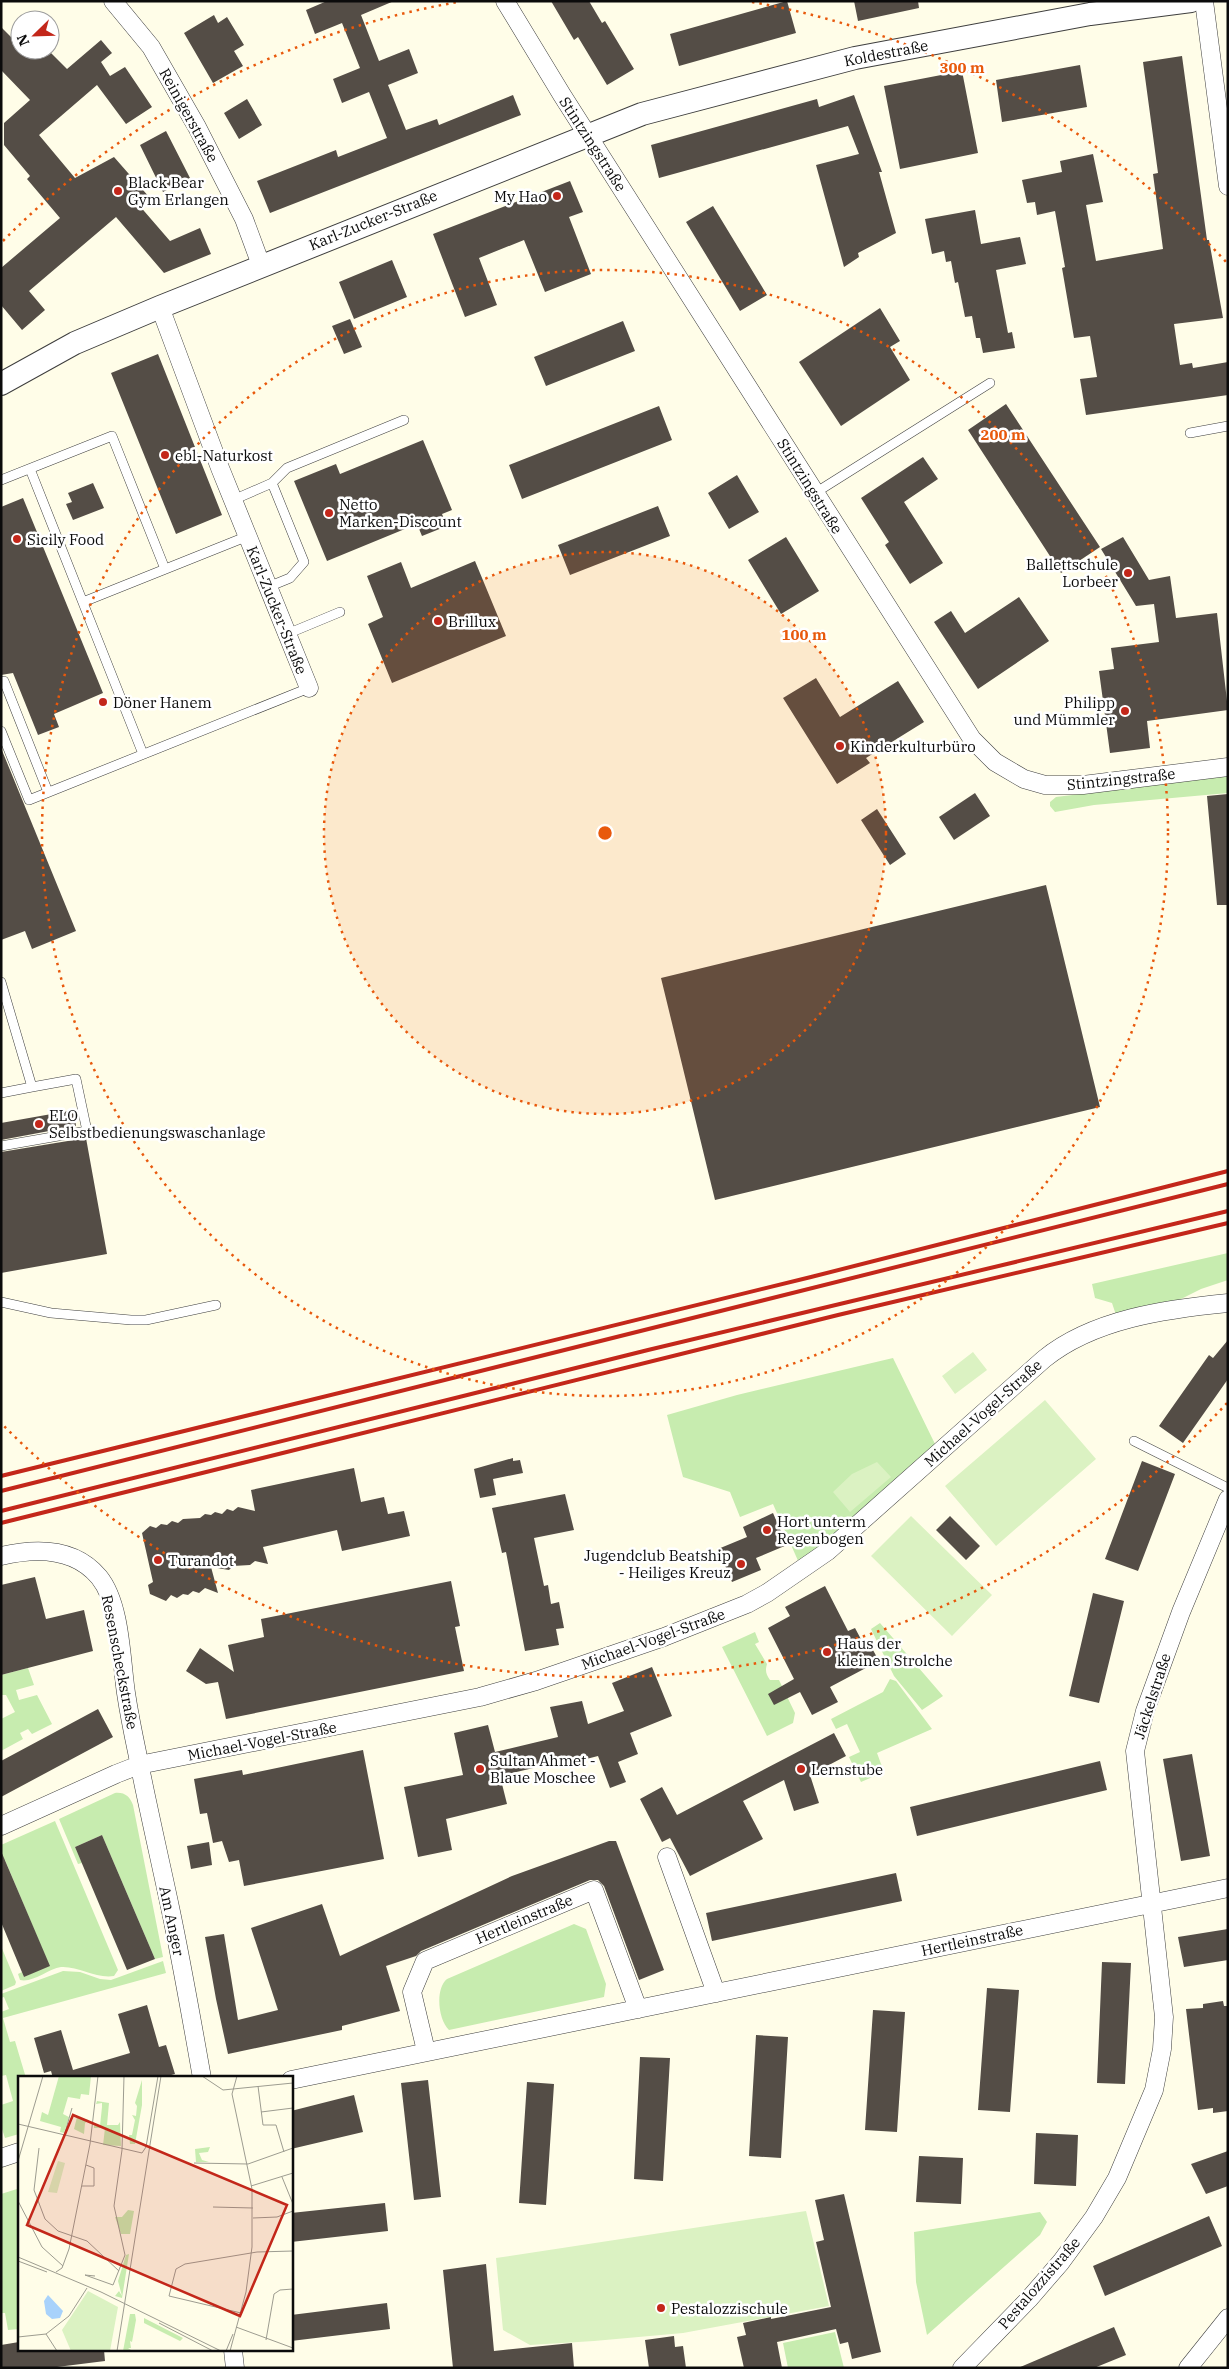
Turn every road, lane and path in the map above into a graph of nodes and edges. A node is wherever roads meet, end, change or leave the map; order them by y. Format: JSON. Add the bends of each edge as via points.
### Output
{"nodes":[{"id":1,"x":113,"y":1,"type":"edge"},
{"id":2,"x":505,"y":1,"type":"edge"},
{"id":3,"x":1191,"y":1,"type":"edge"},
{"id":4,"x":1204,"y":1,"type":"edge"},
{"id":5,"x":587,"y":135,"type":"junction"},
{"id":6,"x":1228,"y":186,"type":"edge"},
{"id":7,"x":261,"y":266,"type":"junction"},
{"id":8,"x":160,"y":307,"type":"junction"},
{"id":9,"x":990,"y":383,"type":"dead end"},
{"id":10,"x":1,"y":384,"type":"edge"},
{"id":11,"x":404,"y":420,"type":"dead end"},
{"id":12,"x":1228,"y":426,"type":"edge"},
{"id":13,"x":1190,"y":434,"type":"dead end"},
{"id":14,"x":30,"y":469,"type":"junction"},
{"id":15,"x":1,"y":480,"type":"edge"},
{"id":16,"x":272,"y":483,"type":"junction"},
{"id":17,"x":815,"y":493,"type":"junction"},
{"id":18,"x":233,"y":500,"type":"junction"},
{"id":19,"x":248,"y":536,"type":"junction"},
{"id":20,"x":165,"y":569,"type":"junction"},
{"id":21,"x":268,"y":587,"type":"junction"},
{"id":22,"x":83,"y":602,"type":"junction"},
{"id":23,"x":340,"y":612,"type":"dead end"},
{"id":24,"x":287,"y":634,"type":"junction"},
{"id":25,"x":4,"y":681,"type":"dead end"},
{"id":26,"x":309,"y":688,"type":"joint"},
{"id":27,"x":1,"y":731,"type":"edge"},
{"id":28,"x":143,"y":754,"type":"junction"},
{"id":29,"x":1228,"y":767,"type":"edge"},
{"id":30,"x":48,"y":792,"type":"junction"},
{"id":31,"x":1,"y":982,"type":"edge"},
{"id":32,"x":32,"y":1087,"type":"junction"},
{"id":33,"x":1,"y":1092,"type":"edge"},
{"id":34,"x":1,"y":1146,"type":"edge"},
{"id":35,"x":1,"y":1302,"type":"edge"},
{"id":36,"x":1228,"y":1303,"type":"edge"},
{"id":37,"x":216,"y":1305,"type":"dead end"},
{"id":38,"x":1134,"y":1441,"type":"dead end"},
{"id":39,"x":1228,"y":1488,"type":"edge"},
{"id":40,"x":1228,"y":1499,"type":"edge"},
{"id":41,"x":1,"y":1556,"type":"edge"},
{"id":42,"x":139,"y":1765,"type":"junction"},
{"id":43,"x":1,"y":1826,"type":"edge"},
{"id":44,"x":667,"y":1856,"type":"dead end"},
{"id":45,"x":1228,"y":1888,"type":"edge"},
{"id":46,"x":1152,"y":1904,"type":"junction"},
{"id":47,"x":716,"y":1993,"type":"junction"},
{"id":48,"x":638,"y":2008,"type":"junction"},
{"id":49,"x":426,"y":2051,"type":"junction"},
{"id":50,"x":202,"y":2076,"type":"edge"},
{"id":51,"x":292,"y":2080,"type":"edge"},
{"id":52,"x":18,"y":2152,"type":"edge"},
{"id":53,"x":1,"y":2158,"type":"edge"},
{"id":54,"x":1228,"y":2318,"type":"edge"},
{"id":55,"x":234,"y":2352,"type":"edge"},
{"id":56,"x":235,"y":2368,"type":"edge"},
{"id":57,"x":962,"y":2368,"type":"edge"},
{"id":58,"x":1188,"y":2368,"type":"edge"}],
"edges":[{"from":1,"to":7,"type":"street","name":"Reinigerstraße","via":[[151,47],[197,127],[244,218]]},
{"from":2,"to":5,"type":"street","name":"Stintzingstraße"},
{"from":3,"to":5,"type":"street","name":"Koldestraße","via":[[1083,16],[817,67],[642,114]]},
{"from":4,"to":6,"type":"street"},
{"from":5,"to":7,"type":"street","name":"Karl-Zucker-Straße"},
{"from":5,"to":17,"type":"street","name":"Stintzingstraße"},
{"from":7,"to":8,"type":"street","name":"Karl-Zucker-Straße"},
{"from":8,"to":10,"type":"street","name":"Karl-Zucker-Straße","via":[[75,343]]},
{"from":8,"to":18,"type":"street","name":"Karl-Zucker-Straße"},
{"from":9,"to":17,"type":"lane"},
{"from":11,"to":16,"type":"lane","via":[[287,468]]},
{"from":12,"to":13,"type":"lane"},
{"from":14,"to":15,"type":"lane"},
{"from":14,"to":20,"type":"lane","via":[[112,436]]},
{"from":14,"to":22,"type":"lane"},
{"from":16,"to":18,"type":"lane"},
{"from":16,"to":21,"type":"lane","via":[[304,562],[290,578]]},
{"from":17,"to":29,"type":"street","name":"Stintzingstraße","via":[[961,725],[995,762],[1024,779],[1068,787]]},
{"from":18,"to":19,"type":"street","name":"Karl-Zucker-Straße"},
{"from":19,"to":20,"type":"lane"},
{"from":19,"to":21,"type":"street","name":"Karl-Zucker-Straße"},
{"from":20,"to":22,"type":"lane"},
{"from":21,"to":24,"type":"street","name":"Karl-Zucker-Straße"},
{"from":22,"to":28,"type":"lane"},
{"from":23,"to":24,"type":"lane"},
{"from":24,"to":26,"type":"street","name":"Karl-Zucker-Straße"},
{"from":25,"to":30,"type":"lane"},
{"from":26,"to":28,"type":"lane"},
{"from":27,"to":30,"type":"lane","via":[[29,800]]},
{"from":28,"to":30,"type":"lane"},
{"from":31,"to":32,"type":"lane"},
{"from":32,"to":33,"type":"lane"},
{"from":32,"to":34,"type":"lane","via":[[76,1079],[87,1131]]},
{"from":35,"to":37,"type":"lane","via":[[51,1313],[131,1320],[146,1320]]},
{"from":36,"to":42,"type":"street","name":"Michael-Vogel-Straße","via":[[1188,1307],[1124,1321],[1069,1340],[1044,1358],[828,1551],[767,1593],[698,1625],[480,1697]]},
{"from":38,"to":39,"type":"lane"},
{"from":40,"to":46,"type":"street","name":"Jäckelstraße","via":[[1181,1612],[1137,1737],[1135,1751]]},
{"from":41,"to":42,"type":"street","name":"Resenscheckstraße","via":[[36,1550],[60,1553],[86,1565],[105,1585],[116,1622]]},
{"from":42,"to":43,"type":"street","name":"Michael-Vogel-Straße"},
{"from":42,"to":50,"type":"street","name":"Am Anger","via":[[170,1906]]},
{"from":44,"to":47,"type":"street"},
{"from":45,"to":46,"type":"street","name":"Hertleinstraße"},
{"from":46,"to":47,"type":"street","name":"Hertleinstraße"},
{"from":46,"to":57,"type":"street","name":"Pestalozzistraße","via":[[1164,2017],[1162,2049],[1154,2090],[1128,2154],[1094,2217],[1061,2262]]},
{"from":47,"to":48,"type":"street","name":"Hertleinstraße"},
{"from":48,"to":49,"type":"street","name":"Hertleinstraße"},
{"from":48,"to":49,"type":"street","name":"Hertleinstraße","via":[[594,1890],[425,1961],[412,1992]]},
{"from":49,"to":51,"type":"street","name":"Hertleinstraße"},
{"from":52,"to":53,"type":"street"},
{"from":54,"to":58,"type":"street"},
{"from":55,"to":56,"type":"street"}]}
